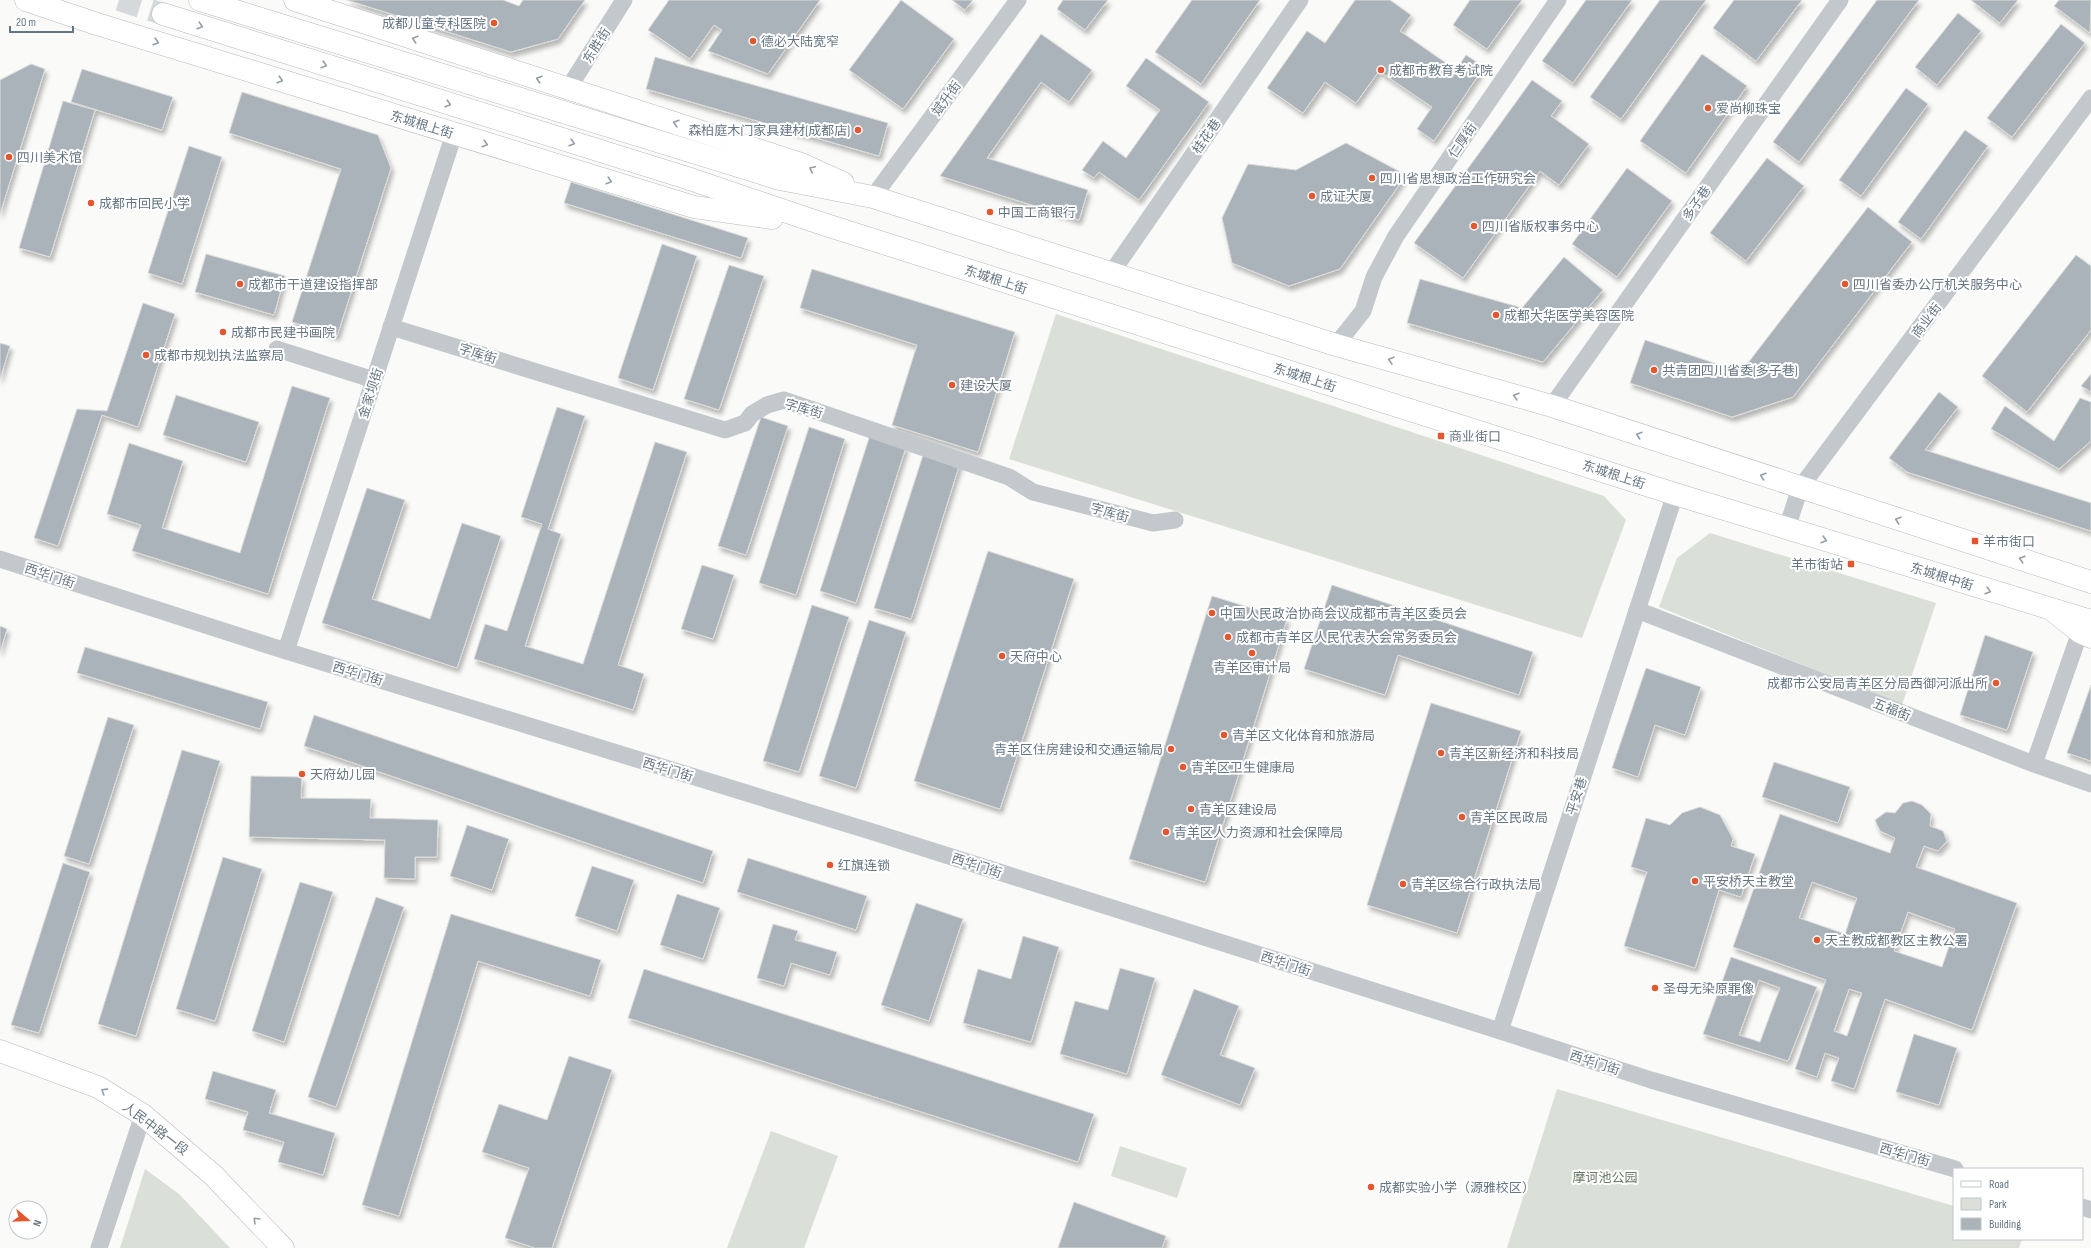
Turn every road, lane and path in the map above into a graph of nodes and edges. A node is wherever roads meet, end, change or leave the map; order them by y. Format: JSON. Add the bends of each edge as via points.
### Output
{"nodes":[{"id":1,"x":26,"y":0,"type":"edge"},
{"id":2,"x":200,"y":0,"type":"edge"},
{"id":3,"x":295,"y":0,"type":"edge"},
{"id":4,"x":624,"y":0,"type":"edge"},
{"id":5,"x":1018,"y":0,"type":"edge"},
{"id":6,"x":1300,"y":0,"type":"edge"},
{"id":7,"x":1558,"y":0,"type":"edge"},
{"id":8,"x":1840,"y":0,"type":"edge"},
{"id":9,"x":163,"y":14,"type":"tunnel mouth"},
{"id":10,"x":568,"y":89,"type":"junction"},
{"id":11,"x":2091,"y":98,"type":"edge"},
{"id":12,"x":454,"y":134,"type":"junction"},
{"id":13,"x":873,"y":197,"type":"junction"},
{"id":14,"x":823,"y":224,"type":"junction"},
{"id":15,"x":1112,"y":272,"type":"junction"},
{"id":16,"x":391,"y":327,"type":"junction"},
{"id":17,"x":1336,"y":345,"type":"junction"},
{"id":18,"x":277,"y":349,"type":"dead end"},
{"id":19,"x":374,"y":380,"type":"junction"},
{"id":20,"x":1552,"y":406,"type":"junction"},
{"id":21,"x":1800,"y":488,"type":"junction"},
{"id":22,"x":1675,"y":494,"type":"junction"},
{"id":23,"x":1175,"y":520,"type":"dead end"},
{"id":24,"x":1787,"y":528,"type":"junction"},
{"id":25,"x":0,"y":559,"type":"edge"},
{"id":26,"x":2059,"y":571,"type":"junction"},
{"id":27,"x":2091,"y":576,"type":"edge"},
{"id":28,"x":2091,"y":582,"type":"edge"},
{"id":29,"x":1637,"y":610,"type":"junction"},
{"id":30,"x":2087,"y":630,"type":"edge"},
{"id":31,"x":286,"y":651,"type":"junction"},
{"id":32,"x":2034,"y":764,"type":"junction"},
{"id":33,"x":2091,"y":784,"type":"edge"},
{"id":34,"x":1500,"y":1031,"type":"junction"},
{"id":35,"x":0,"y":1050,"type":"edge"},
{"id":36,"x":143,"y":1115,"type":"junction"},
{"id":37,"x":1953,"y":1168,"type":"edge"},
{"id":38,"x":99,"y":1248,"type":"edge"},
{"id":39,"x":283,"y":1248,"type":"edge"}],
"edges":[{"from":1,"to":12,"type":"main road","name":"东城根上街","one_way":true},
{"from":2,"to":13,"type":"main road","via":[[780,180]]},
{"from":10,"to":3,"type":"main road","one_way":true},
{"from":4,"to":10,"type":"street","name":"东胜街"},
{"from":5,"to":13,"type":"street","name":"斌升街"},
{"from":6,"to":15,"type":"street","name":"桂花巷"},
{"from":7,"to":17,"type":"street","name":"仁厚街","via":[[1396,236],[1374,277],[1363,311]]},
{"from":8,"to":20,"type":"street","name":"多子巷"},
{"from":9,"to":14,"type":"main road","name":"东城根上街","one_way":true,"via":[[679,176]]},
{"from":13,"to":10,"type":"main road","one_way":true,"via":[[801,164]]},
{"from":11,"to":21,"type":"street","name":"商业街"},
{"from":12,"to":14,"type":"main road","name":"东城根上街","one_way":true,"via":[[694,207]]},
{"from":12,"to":16,"type":"street","name":"金家坝街"},
{"from":13,"to":15,"type":"main road"},
{"from":14,"to":22,"type":"main road","name":"东城根上街"},
{"from":15,"to":17,"type":"main road"},
{"from":16,"to":19,"type":"street","name":"金家坝街"},
{"from":16,"to":23,"type":"street","name":"字库街","via":[[725,430],[745,423],[752,414],[767,405],[784,400],[1009,477],[1033,492],[1153,523]]},
{"from":20,"to":17,"type":"main road","one_way":true},
{"from":18,"to":19,"type":"street"},
{"from":19,"to":31,"type":"street","name":"金家坝街"},
{"from":21,"to":20,"type":"main road","one_way":true},
{"from":21,"to":24,"type":"street","name":"商业街"},
{"from":26,"to":21,"type":"main road","one_way":true},
{"from":22,"to":24,"type":"main road","name":"东城根上街"},
{"from":22,"to":29,"type":"street","name":"平安巷"},
{"from":24,"to":30,"type":"main road","name":"东城根中街","one_way":true,"via":[[2052,610]]},
{"from":25,"to":31,"type":"street","name":"西华门街"},
{"from":26,"to":27,"type":"main road"},
{"from":26,"to":28,"type":"main road"},
{"from":29,"to":32,"type":"street","name":"五福街"},
{"from":29,"to":34,"type":"street","name":"平安巷"},
{"from":30,"to":32,"type":"street"},
{"from":31,"to":34,"type":"street","name":"西华门街","via":[[880,834]]},
{"from":32,"to":33,"type":"street","name":"五福街"},
{"from":34,"to":37,"type":"street","name":"西华门街","via":[[1651,1080]]},
{"from":36,"to":35,"type":"main road","name":"人民中路一段","one_way":true,"via":[[98,1087]]},
{"from":36,"to":38,"type":"street"},
{"from":39,"to":36,"type":"main road","name":"人民中路一段","one_way":true,"via":[[213,1175]]}]}
